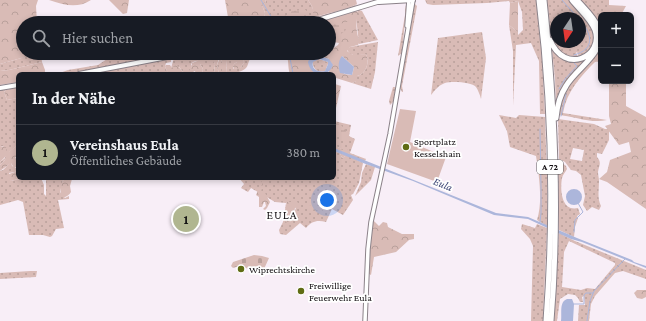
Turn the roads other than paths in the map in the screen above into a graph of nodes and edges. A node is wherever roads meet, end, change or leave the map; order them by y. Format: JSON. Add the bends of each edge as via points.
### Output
{"nodes":[{"id":1,"x":384,"y":0,"type":"edge"},
{"id":2,"x":409,"y":0,"type":"edge"},
{"id":3,"x":413,"y":0,"type":"edge"},
{"id":4,"x":539,"y":0,"type":"edge"},
{"id":5,"x":544,"y":0,"type":"edge"},
{"id":6,"x":572,"y":0,"type":"edge"},
{"id":7,"x":577,"y":0,"type":"edge"},
{"id":8,"x":378,"y":2,"type":"junction"},
{"id":9,"x":331,"y":16,"type":"edge"},
{"id":10,"x":407,"y":33,"type":"junction"},
{"id":11,"x":548,"y":36,"type":"junction"},
{"id":12,"x":152,"y":60,"type":"edge"},
{"id":13,"x":89,"y":72,"type":"edge"},
{"id":14,"x":16,"y":85,"type":"edge"},
{"id":15,"x":0,"y":88,"type":"edge"},
{"id":16,"x":553,"y":117,"type":"junction"},
{"id":17,"x":553,"y":218,"type":"junction"},
{"id":18,"x":553,"y":240,"type":"junction"},
{"id":19,"x":365,"y":321,"type":"edge"},
{"id":20,"x":546,"y":321,"type":"edge"},
{"id":21,"x":551,"y":321,"type":"edge"}],
"edges":[{"from":1,"to":8,"type":"main road"},
{"from":2,"to":3,"type":"main road"},
{"from":2,"to":8,"type":"main road"},
{"from":2,"to":10,"type":"main road"},
{"from":3,"to":10,"type":"main road"},
{"from":4,"to":16,"type":"highway","number":"A 72"},
{"from":5,"to":11,"type":"highway","number":"A 72"},
{"from":6,"to":11,"type":"highway","via":[[595,31],[596,41],[591,52],[581,59],[569,60],[556,52]]},
{"from":7,"to":16,"type":"highway","via":[[596,23],[600,42],[594,55],[566,86]]},
{"from":8,"to":9,"type":"main road"},
{"from":10,"to":19,"type":"main road","via":[[368,242]]},
{"from":11,"to":16,"type":"highway","number":"A 72"},
{"from":12,"to":13,"type":"main road"},
{"from":14,"to":15,"type":"main road"},
{"from":16,"to":17,"type":"highway","number":"A 72"},
{"from":16,"to":17,"type":"highway","number":"A 72"},
{"from":17,"to":18,"type":"highway","number":"A 72"},
{"from":18,"to":20,"type":"highway","number":"A 72"},
{"from":18,"to":21,"type":"highway","number":"A 72"}]}
